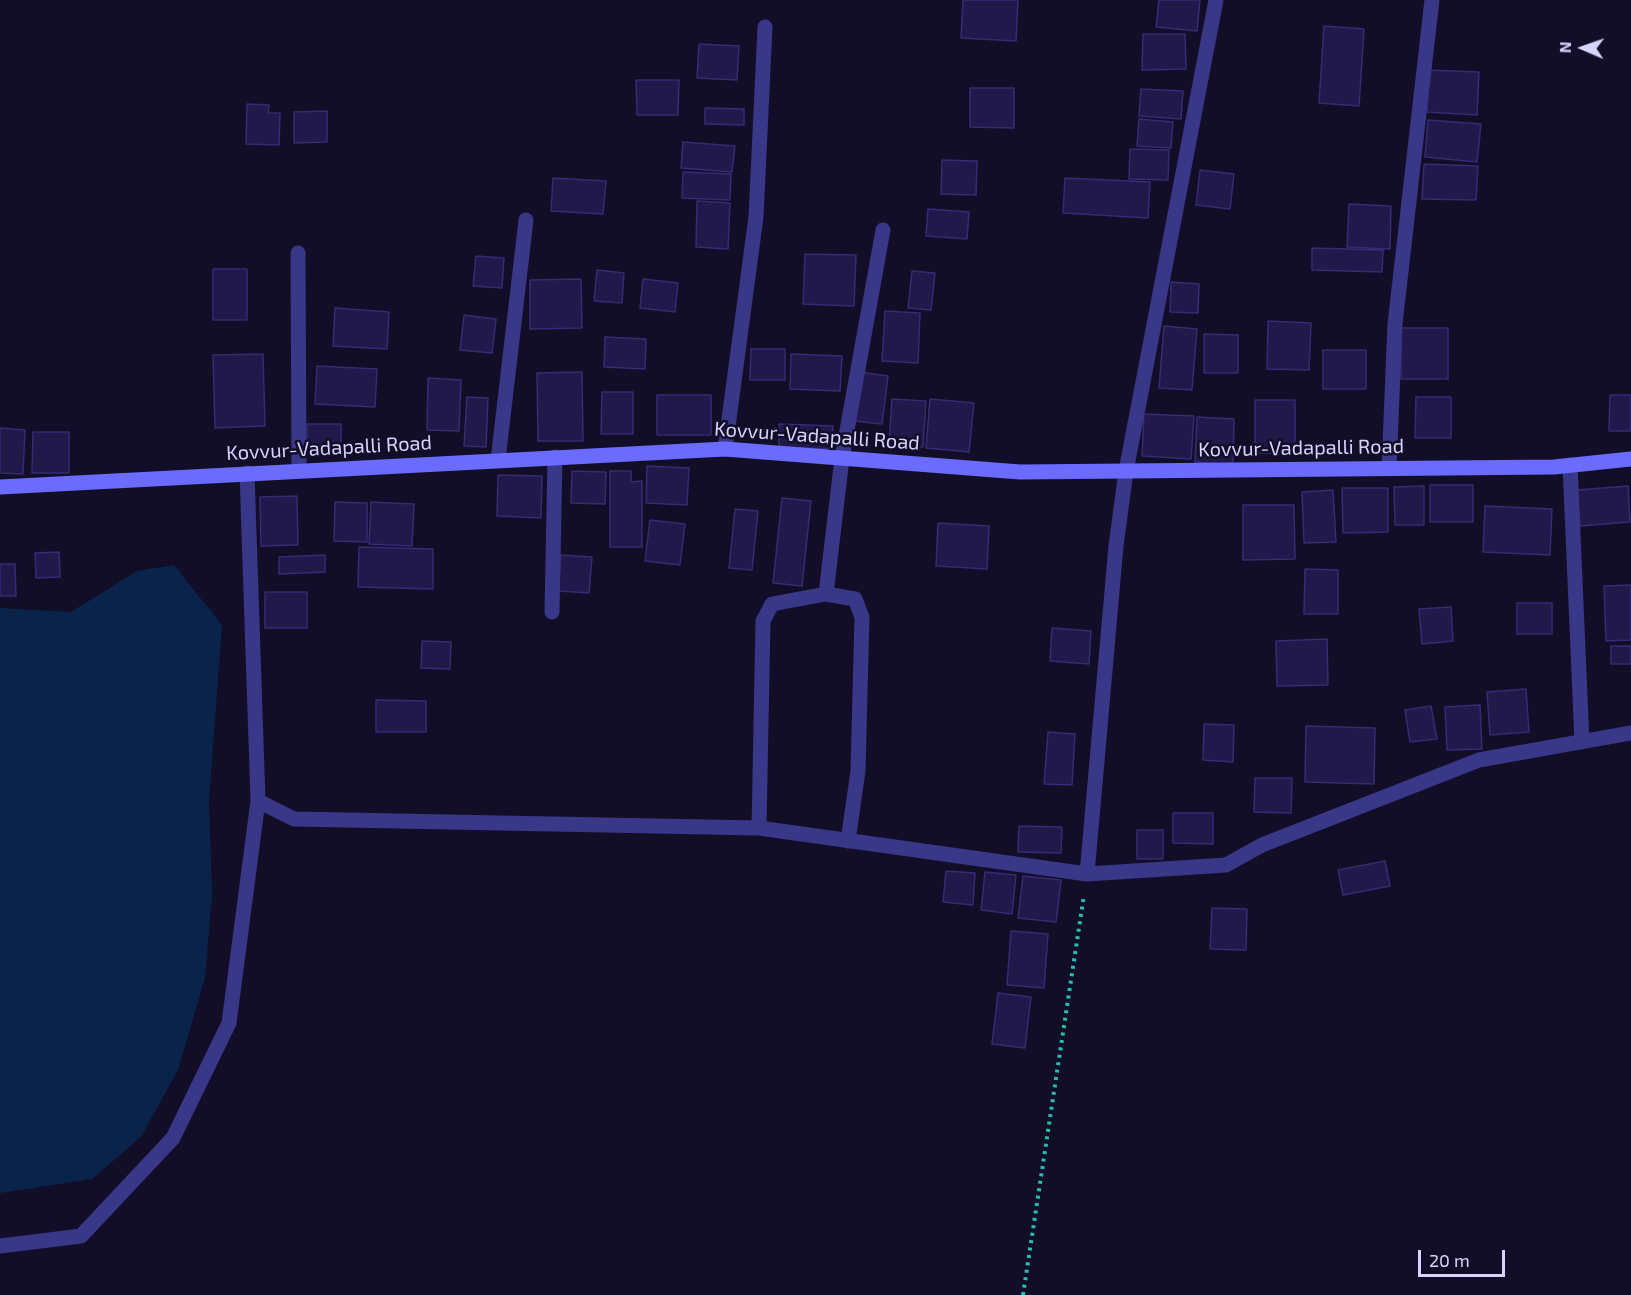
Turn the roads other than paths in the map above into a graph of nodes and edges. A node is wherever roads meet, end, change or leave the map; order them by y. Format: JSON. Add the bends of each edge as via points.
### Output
{"nodes":[{"id":1,"x":1216,"y":0,"type":"edge"},
{"id":2,"x":1432,"y":0,"type":"edge"},
{"id":3,"x":765,"y":27,"type":"dead end"},
{"id":4,"x":526,"y":220,"type":"dead end"},
{"id":5,"x":883,"y":230,"type":"dead end"},
{"id":6,"x":298,"y":253,"type":"dead end"},
{"id":7,"x":725,"y":449,"type":"junction"},
{"id":8,"x":555,"y":457,"type":"junction"},
{"id":9,"x":842,"y":458,"type":"junction"},
{"id":10,"x":1631,"y":459,"type":"edge"},
{"id":11,"x":498,"y":460,"type":"junction"},
{"id":12,"x":1570,"y":465,"type":"junction"},
{"id":13,"x":1389,"y":468,"type":"junction"},
{"id":14,"x":299,"y":470,"type":"junction"},
{"id":15,"x":1126,"y":471,"type":"junction"},
{"id":16,"x":247,"y":473,"type":"junction"},
{"id":17,"x":0,"y":487,"type":"edge"},
{"id":18,"x":826,"y":594,"type":"junction"},
{"id":19,"x":552,"y":612,"type":"dead end"},
{"id":20,"x":1631,"y":733,"type":"edge"},
{"id":21,"x":1582,"y":742,"type":"junction"},
{"id":22,"x":258,"y":801,"type":"junction"},
{"id":23,"x":759,"y":828,"type":"junction"},
{"id":24,"x":848,"y":841,"type":"junction"},
{"id":25,"x":1087,"y":874,"type":"junction"},
{"id":26,"x":0,"y":1246,"type":"edge"}],
"edges":[{"from":1,"to":15,"type":"street"},
{"from":2,"to":13,"type":"street","via":[[1395,324]]},
{"from":3,"to":7,"type":"street","via":[[756,217]]},
{"from":4,"to":11,"type":"street"},
{"from":5,"to":9,"type":"street"},
{"from":6,"to":14,"type":"street"},
{"from":7,"to":8,"type":"main road","name":"Kovvur-Vadapalli Road"},
{"from":7,"to":9,"type":"main road","name":"Kovvur-Vadapalli Road"},
{"from":8,"to":11,"type":"main road","name":"Kovvur-Vadapalli Road"},
{"from":8,"to":19,"type":"street"},
{"from":9,"to":15,"type":"main road","name":"Kovvur-Vadapalli Road","via":[[1020,472]]},
{"from":9,"to":18,"type":"street"},
{"from":10,"to":12,"type":"main road","name":"Kovvur-Vadapalli Road"},
{"from":11,"to":14,"type":"main road","name":"Kovvur-Vadapalli Road"},
{"from":12,"to":13,"type":"main road","name":"Kovvur-Vadapalli Road"},
{"from":12,"to":21,"type":"street"},
{"from":13,"to":15,"type":"main road","name":"Kovvur-Vadapalli Road"},
{"from":14,"to":16,"type":"main road","name":"Kovvur-Vadapalli Road"},
{"from":15,"to":25,"type":"street"},
{"from":16,"to":17,"type":"main road","name":"Kovvur-Vadapalli Road"},
{"from":16,"to":22,"type":"street"},
{"from":18,"to":23,"type":"street","via":[[772,604],[763,621]]},
{"from":18,"to":24,"type":"street","via":[[855,599],[862,617],[858,771]]},
{"from":20,"to":21,"type":"street"},
{"from":21,"to":25,"type":"street","via":[[1479,760],[1262,845],[1226,865]]},
{"from":22,"to":23,"type":"street","via":[[294,819]]},
{"from":22,"to":26,"type":"street","via":[[229,1023],[174,1138],[81,1236]]},
{"from":23,"to":24,"type":"street"},
{"from":24,"to":25,"type":"street"}]}
